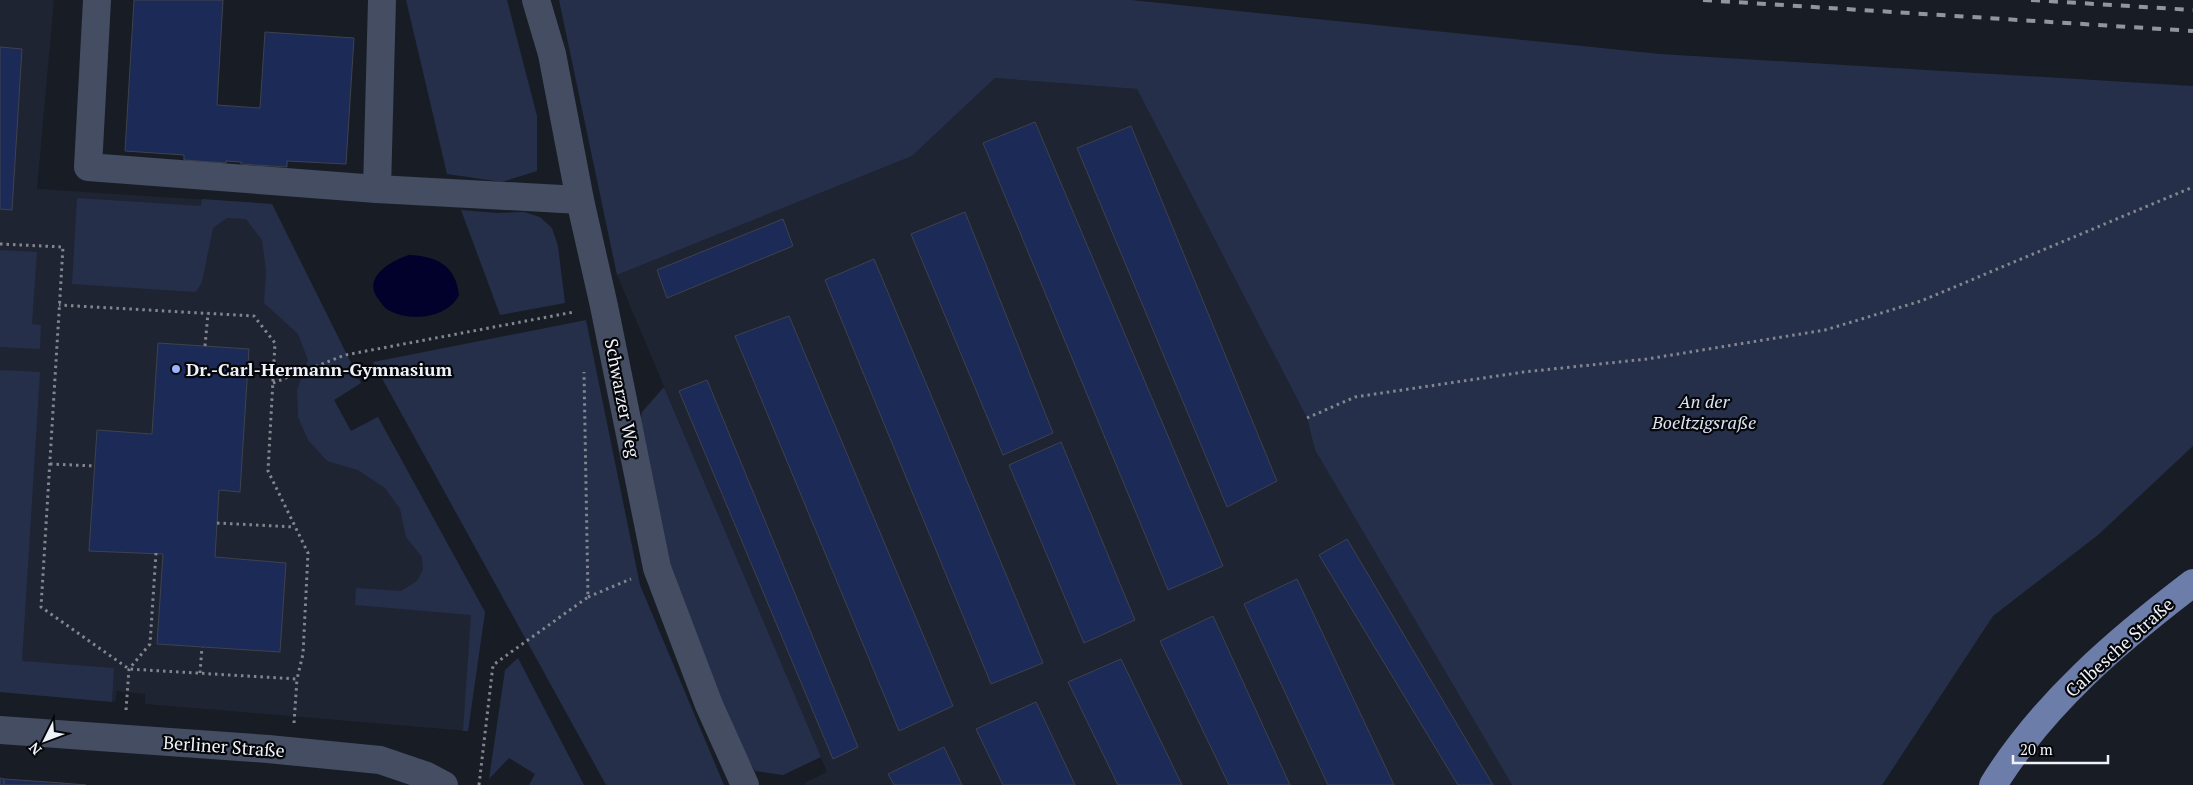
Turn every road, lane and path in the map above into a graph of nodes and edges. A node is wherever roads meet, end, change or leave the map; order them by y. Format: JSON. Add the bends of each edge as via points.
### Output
{"nodes":[{"id":1,"x":97,"y":0,"type":"edge"},
{"id":2,"x":382,"y":0,"type":"edge"},
{"id":3,"x":536,"y":0,"type":"edge"},
{"id":4,"x":2193,"y":187,"type":"edge"},
{"id":5,"x":377,"y":189,"type":"junction"},
{"id":6,"x":580,"y":200,"type":"junction"},
{"id":7,"x":0,"y":244,"type":"edge"},
{"id":8,"x":59,"y":305,"type":"junction"},
{"id":9,"x":604,"y":306,"type":"junction"},
{"id":10,"x":208,"y":313,"type":"junction"},
{"id":11,"x":205,"y":346,"type":"dead end"},
{"id":12,"x":584,"y":365,"type":"dead end"},
{"id":13,"x":273,"y":383,"type":"junction"},
{"id":14,"x":1308,"y":418,"type":"dead end"},
{"id":15,"x":50,"y":464,"type":"junction"},
{"id":16,"x":95,"y":466,"type":"dead end"},
{"id":17,"x":217,"y":523,"type":"dead end"},
{"id":18,"x":296,"y":527,"type":"junction"},
{"id":19,"x":156,"y":553,"type":"dead end"},
{"id":20,"x":657,"y":568,"type":"junction"},
{"id":21,"x":2193,"y":583,"type":"edge"},
{"id":22,"x":588,"y":598,"type":"junction"},
{"id":23,"x":202,"y":647,"type":"dead end"},
{"id":24,"x":129,"y":669,"type":"junction"},
{"id":25,"x":200,"y":673,"type":"junction"},
{"id":26,"x":297,"y":680,"type":"junction"},
{"id":27,"x":0,"y":730,"type":"edge"},
{"id":28,"x":123,"y":739,"type":"junction"},
{"id":29,"x":292,"y":751,"type":"junction"},
{"id":30,"x":444,"y":785,"type":"edge"},
{"id":31,"x":479,"y":785,"type":"edge"},
{"id":32,"x":746,"y":785,"type":"edge"},
{"id":33,"x":1993,"y":785,"type":"edge"}],
"edges":[{"from":1,"to":5,"type":"street","via":[[88,167]]},
{"from":2,"to":5,"type":"street"},
{"from":3,"to":6,"type":"street","name":"Schwarzer Weg","via":[[552,54]]},
{"from":4,"to":14,"type":"path","via":[[1921,301],[1824,330],[1647,358],[1354,397]]},
{"from":5,"to":6,"type":"street"},
{"from":6,"to":9,"type":"street","name":"Schwarzer Weg"},
{"from":7,"to":8,"type":"path","via":[[63,247]]},
{"from":8,"to":10,"type":"path"},
{"from":8,"to":15,"type":"path"},
{"from":9,"to":13,"type":"path","via":[[345,355]]},
{"from":9,"to":20,"type":"street","name":"Schwarzer Weg"},
{"from":10,"to":11,"type":"path"},
{"from":10,"to":13,"type":"path","via":[[254,316],[275,343]]},
{"from":12,"to":22,"type":"path"},
{"from":13,"to":18,"type":"path","via":[[268,471]]},
{"from":15,"to":16,"type":"path"},
{"from":15,"to":24,"type":"path","via":[[41,607]]},
{"from":17,"to":18,"type":"path"},
{"from":18,"to":26,"type":"path","via":[[308,554],[303,654]]},
{"from":19,"to":24,"type":"path","via":[[150,644]]},
{"from":20,"to":22,"type":"path"},
{"from":20,"to":32,"type":"street","name":"Schwarzer Weg","via":[[709,705]]},
{"from":21,"to":33,"type":"main road","name":"Calbesche Straße","via":[[2153,613],[2080,677],[2031,732]]},
{"from":22,"to":31,"type":"path","via":[[493,665]]},
{"from":23,"to":25,"type":"path"},
{"from":24,"to":25,"type":"path"},
{"from":24,"to":28,"type":"path"},
{"from":25,"to":26,"type":"path"},
{"from":26,"to":29,"type":"path"},
{"from":27,"to":28,"type":"street","name":"Berliner Straße"},
{"from":28,"to":29,"type":"street","name":"Berliner Straße"},
{"from":29,"to":30,"type":"street","name":"Berliner Straße","via":[[380,760]]}]}
